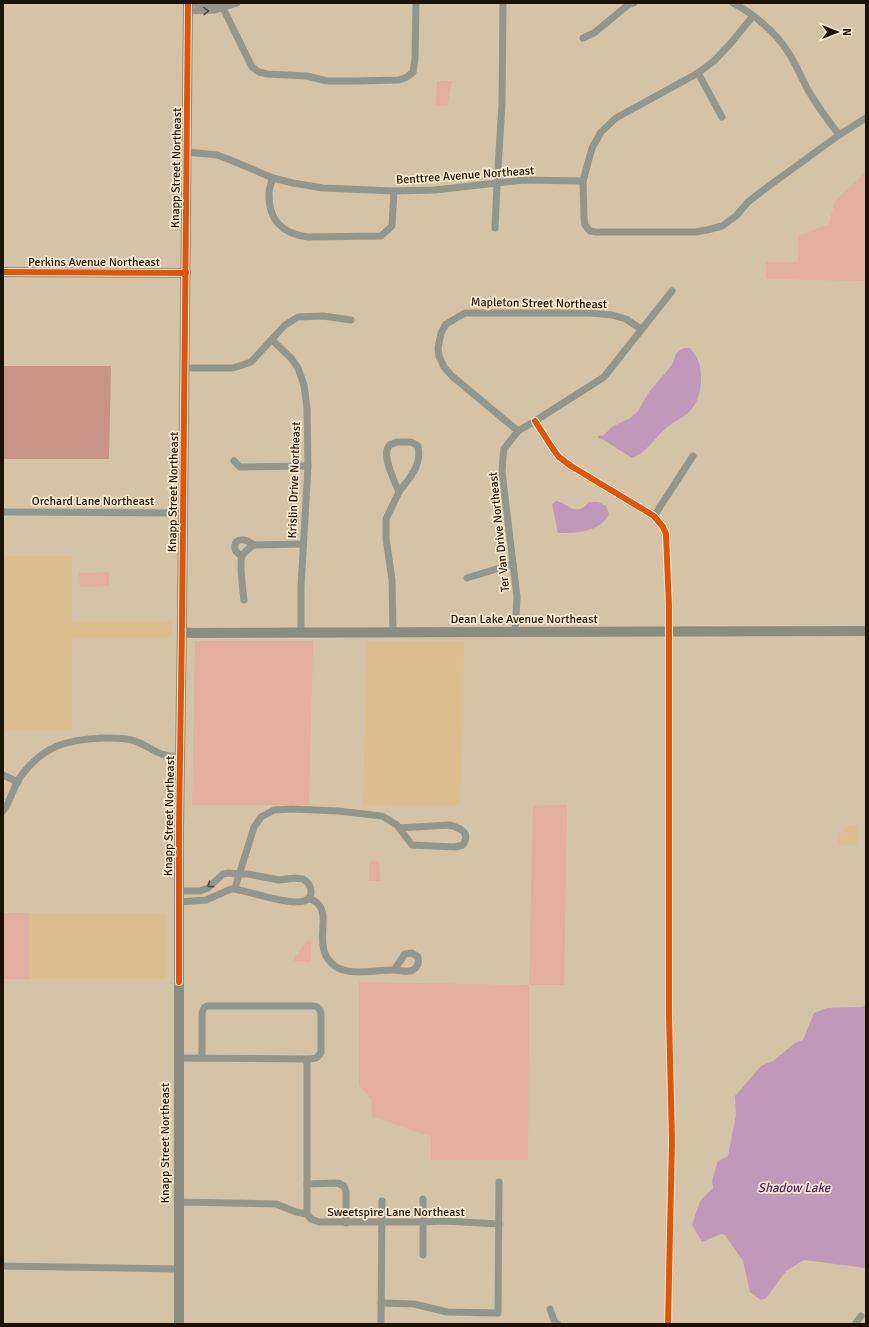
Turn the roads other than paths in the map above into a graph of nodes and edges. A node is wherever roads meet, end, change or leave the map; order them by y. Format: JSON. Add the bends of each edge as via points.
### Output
{"nodes":[{"id":1,"x":237,"y":3,"type":"edge"},
{"id":2,"x":416,"y":3,"type":"edge"},
{"id":3,"x":503,"y":3,"type":"edge"},
{"id":4,"x":634,"y":3,"type":"edge"},
{"id":5,"x":734,"y":3,"type":"edge"},
{"id":6,"x":188,"y":7,"type":"edge"},
{"id":7,"x":223,"y":8,"type":"junction"},
{"id":8,"x":753,"y":16,"type":"junction"},
{"id":9,"x":583,"y":38,"type":"dead end"},
{"id":10,"x":698,"y":73,"type":"junction"},
{"id":11,"x":722,"y":117,"type":"dead end"},
{"id":12,"x":866,"y":118,"type":"edge"},
{"id":13,"x":839,"y":136,"type":"junction"},
{"id":14,"x":187,"y":152,"type":"junction"},
{"id":15,"x":272,"y":178,"type":"junction"},
{"id":16,"x":583,"y":181,"type":"junction"},
{"id":17,"x":497,"y":184,"type":"junction"},
{"id":18,"x":394,"y":191,"type":"junction"},
{"id":19,"x":495,"y":228,"type":"dead end"},
{"id":20,"x":3,"y":272,"type":"edge"},
{"id":21,"x":186,"y":273,"type":"junction"},
{"id":22,"x":672,"y":291,"type":"dead end"},
{"id":23,"x":351,"y":320,"type":"dead end"},
{"id":24,"x":641,"y":329,"type":"junction"},
{"id":25,"x":272,"y":340,"type":"junction"},
{"id":26,"x":185,"y":368,"type":"junction"},
{"id":27,"x":535,"y":421,"type":"junction"},
{"id":28,"x":518,"y":430,"type":"junction"},
{"id":29,"x":693,"y":456,"type":"dead end"},
{"id":30,"x":234,"y":461,"type":"dead end"},
{"id":31,"x":308,"y":466,"type":"junction"},
{"id":32,"x":399,"y":492,"type":"junction"},
{"id":33,"x":3,"y":512,"type":"edge"},
{"id":34,"x":183,"y":513,"type":"junction"},
{"id":35,"x":654,"y":516,"type":"junction"},
{"id":36,"x":303,"y":544,"type":"junction"},
{"id":37,"x":254,"y":545,"type":"junction"},
{"id":38,"x":242,"y":556,"type":"junction"},
{"id":39,"x":513,"y":564,"type":"junction"},
{"id":40,"x":467,"y":578,"type":"dead end"},
{"id":41,"x":244,"y":600,"type":"dead end"},
{"id":42,"x":866,"y":630,"type":"edge"},
{"id":43,"x":182,"y":632,"type":"junction"},
{"id":44,"x":301,"y":632,"type":"junction"},
{"id":45,"x":394,"y":632,"type":"junction"},
{"id":46,"x":515,"y":632,"type":"junction"},
{"id":47,"x":668,"y":632,"type":"junction"},
{"id":48,"x":180,"y":757,"type":"junction"},
{"id":49,"x":3,"y":775,"type":"edge"},
{"id":50,"x":18,"y":782,"type":"junction"},
{"id":51,"x":3,"y":811,"type":"edge"},
{"id":52,"x":399,"y":828,"type":"junction"},
{"id":53,"x":239,"y":874,"type":"junction"},
{"id":54,"x":235,"y":888,"type":"junction"},
{"id":55,"x":179,"y":890,"type":"junction"},
{"id":56,"x":309,"y":898,"type":"junction"},
{"id":57,"x":179,"y":902,"type":"junction"},
{"id":58,"x":394,"y":970,"type":"dead end"},
{"id":59,"x":178,"y":1058,"type":"junction"},
{"id":60,"x":202,"y":1058,"type":"junction"},
{"id":61,"x":307,"y":1059,"type":"junction"},
{"id":62,"x":499,"y":1182,"type":"dead end"},
{"id":63,"x":307,"y":1184,"type":"junction"},
{"id":64,"x":423,"y":1199,"type":"dead end"},
{"id":65,"x":382,"y":1201,"type":"dead end"},
{"id":66,"x":178,"y":1202,"type":"junction"},
{"id":67,"x":307,"y":1214,"type":"junction"},
{"id":68,"x":424,"y":1222,"type":"junction"},
{"id":69,"x":346,"y":1223,"type":"junction"},
{"id":70,"x":382,"y":1223,"type":"junction"},
{"id":71,"x":499,"y":1224,"type":"junction"},
{"id":72,"x":423,"y":1255,"type":"dead end"},
{"id":73,"x":3,"y":1266,"type":"edge"},
{"id":74,"x":179,"y":1269,"type":"junction"},
{"id":75,"x":381,"y":1303,"type":"junction"},
{"id":76,"x":550,"y":1309,"type":"dead end"},
{"id":77,"x":860,"y":1316,"type":"dead end"},
{"id":78,"x":179,"y":1324,"type":"edge"},
{"id":79,"x":381,"y":1324,"type":"edge"},
{"id":80,"x":558,"y":1324,"type":"edge"},
{"id":81,"x":668,"y":1324,"type":"edge"},
{"id":82,"x":855,"y":1324,"type":"edge"}],
"edges":[{"from":1,"to":7,"type":"street"},
{"from":2,"to":7,"type":"street","via":[[416,59],[413,72],[399,80],[355,82],[259,72],[252,67]]},
{"from":3,"to":17,"type":"street","via":[[502,104]]},
{"from":4,"to":9,"type":"street","via":[[594,33]]},
{"from":5,"to":8,"type":"street"},
{"from":6,"to":7,"type":"street","via":[[215,10]]},
{"from":6,"to":14,"type":"main road","name":"Knapp Street Northeast"},
{"from":8,"to":10,"type":"street","via":[[714,62]]},
{"from":8,"to":13,"type":"street","via":[[768,28],[788,51],[815,102]]},
{"from":10,"to":11,"type":"street"},
{"from":10,"to":16,"type":"street","via":[[616,118],[601,132],[592,148]]},
{"from":12,"to":13,"type":"street"},
{"from":13,"to":16,"type":"street","via":[[762,191],[722,226],[696,232],[590,231],[585,225],[584,218]]},
{"from":14,"to":15,"type":"street","name":"Benttree Avenue Northeast","via":[[217,155]]},
{"from":14,"to":21,"type":"main road","name":"Knapp Street Northeast"},
{"from":15,"to":18,"type":"street","name":"Benttree Avenue Northeast","via":[[323,188]]},
{"from":15,"to":18,"type":"street","via":[[269,192],[274,218],[287,232],[298,236],[381,236],[392,226]]},
{"from":16,"to":17,"type":"street","name":"Benttree Avenue Northeast","via":[[524,180]]},
{"from":17,"to":18,"type":"street","name":"Benttree Avenue Northeast"},
{"from":17,"to":19,"type":"street"},
{"from":20,"to":21,"type":"main road","name":"Perkins Avenue Northeast"},
{"from":21,"to":26,"type":"main road","name":"Knapp Street Northeast"},
{"from":22,"to":24,"type":"street","name":"Ter Van Drive Northeast"},
{"from":23,"to":25,"type":"street","via":[[317,316],[298,317],[284,325]]},
{"from":24,"to":27,"type":"street","name":"Ter Van Drive Northeast","via":[[604,377]]},
{"from":24,"to":28,"type":"street","name":"Mapleton Street Northeast","via":[[626,319],[590,313],[464,313],[446,324],[438,348],[444,367]]},
{"from":25,"to":26,"type":"street","via":[[251,362],[233,368]]},
{"from":25,"to":31,"type":"street","name":"Krislin Drive Northeast","via":[[291,358],[301,375],[307,408]]},
{"from":26,"to":34,"type":"main road","name":"Knapp Street Northeast"},
{"from":27,"to":28,"type":"street","name":"Ter Van Drive Northeast"},
{"from":27,"to":35,"type":"street","via":[[559,457]]},
{"from":28,"to":39,"type":"street","name":"Ter Van Drive Northeast","via":[[504,449],[502,457]]},
{"from":29,"to":35,"type":"street"},
{"from":30,"to":31,"type":"street","via":[[240,467]]},
{"from":31,"to":36,"type":"street","name":"Krislin Drive Northeast"},
{"from":32,"to":32,"type":"street","via":[[386,454],[391,444],[412,442],[418,446],[420,454],[417,465]]},
{"from":32,"to":45,"type":"street","via":[[386,519]]},
{"from":33,"to":34,"type":"street","name":"Orchard Lane Northeast"},
{"from":34,"to":43,"type":"main road","name":"Knapp Street Northeast"},
{"from":35,"to":47,"type":"street","via":[[666,534]]},
{"from":36,"to":37,"type":"street"},
{"from":36,"to":44,"type":"street","name":"Krislin Drive Northeast"},
{"from":37,"to":38,"type":"street"},
{"from":37,"to":38,"type":"street","via":[[248,541],[238,540],[234,548]]},
{"from":38,"to":41,"type":"street"},
{"from":39,"to":40,"type":"street"},
{"from":39,"to":46,"type":"street","name":"Ter Van Drive Northeast","via":[[517,597]]},
{"from":42,"to":47,"type":"main road","name":"Dean Lake Avenue Northeast"},
{"from":43,"to":44,"type":"main road","name":"Dean Lake Avenue Northeast"},
{"from":43,"to":48,"type":"main road","name":"Knapp Street Northeast"},
{"from":44,"to":45,"type":"main road","name":"Dean Lake Avenue Northeast"},
{"from":45,"to":46,"type":"main road","name":"Dean Lake Avenue Northeast"},
{"from":46,"to":47,"type":"main road","name":"Dean Lake Avenue Northeast"},
{"from":47,"to":81,"type":"street","via":[[669,1015],[672,1141]]},
{"from":48,"to":50,"type":"street","via":[[162,755],[134,741],[121,738],[83,739],[55,746],[41,754],[20,776]]},
{"from":48,"to":55,"type":"main road","name":"Knapp Street Northeast"},
{"from":49,"to":50,"type":"street"},
{"from":50,"to":51,"type":"street"},
{"from":52,"to":52,"type":"street","via":[[412,845],[455,847],[463,845],[466,841],[462,829],[457,827]]},
{"from":52,"to":53,"type":"street","via":[[382,816],[338,811],[274,810],[261,817],[254,827]]},
{"from":53,"to":54,"type":"street"},
{"from":53,"to":55,"type":"street","one_way":true,"via":[[225,873],[208,888],[200,891]]},
{"from":53,"to":56,"type":"street","via":[[279,880],[303,879],[310,887]]},
{"from":54,"to":56,"type":"street","via":[[273,899],[300,902]]},
{"from":54,"to":57,"type":"street","via":[[206,900]]},
{"from":55,"to":57,"type":"main road","name":"Knapp Street Northeast"},
{"from":56,"to":58,"type":"street","via":[[321,908],[322,947],[331,963],[347,971]]},
{"from":57,"to":59,"type":"main road","name":"Knapp Street Northeast"},
{"from":59,"to":60,"type":"street"},
{"from":59,"to":66,"type":"main road","name":"Knapp Street Northeast"},
{"from":60,"to":61,"type":"street"},
{"from":60,"to":61,"type":"street","via":[[202,1013],[205,1007],[315,1006],[321,1013],[321,1052],[316,1058]]},
{"from":61,"to":63,"type":"street"},
{"from":62,"to":71,"type":"street"},
{"from":63,"to":67,"type":"street"},
{"from":63,"to":69,"type":"street","via":[[338,1183],[344,1186]]},
{"from":64,"to":68,"type":"street"},
{"from":65,"to":70,"type":"street"},
{"from":66,"to":67,"type":"street","name":"Sweetspire Lane Northeast","via":[[276,1204]]},
{"from":66,"to":74,"type":"main road","name":"Knapp Street Northeast"},
{"from":67,"to":69,"type":"street","name":"Sweetspire Lane Northeast","via":[[317,1222]]},
{"from":68,"to":70,"type":"street","name":"Sweetspire Lane Northeast"},
{"from":68,"to":71,"type":"street","name":"Sweetspire Lane Northeast"},
{"from":68,"to":72,"type":"street"},
{"from":69,"to":70,"type":"street","name":"Sweetspire Lane Northeast"},
{"from":70,"to":75,"type":"street"},
{"from":71,"to":75,"type":"street","via":[[498,1313],[447,1312],[414,1304]]},
{"from":73,"to":74,"type":"street"},
{"from":74,"to":78,"type":"main road","name":"Knapp Street Northeast"},
{"from":75,"to":79,"type":"street"},
{"from":76,"to":80,"type":"street"},
{"from":77,"to":82,"type":"street"}]}
